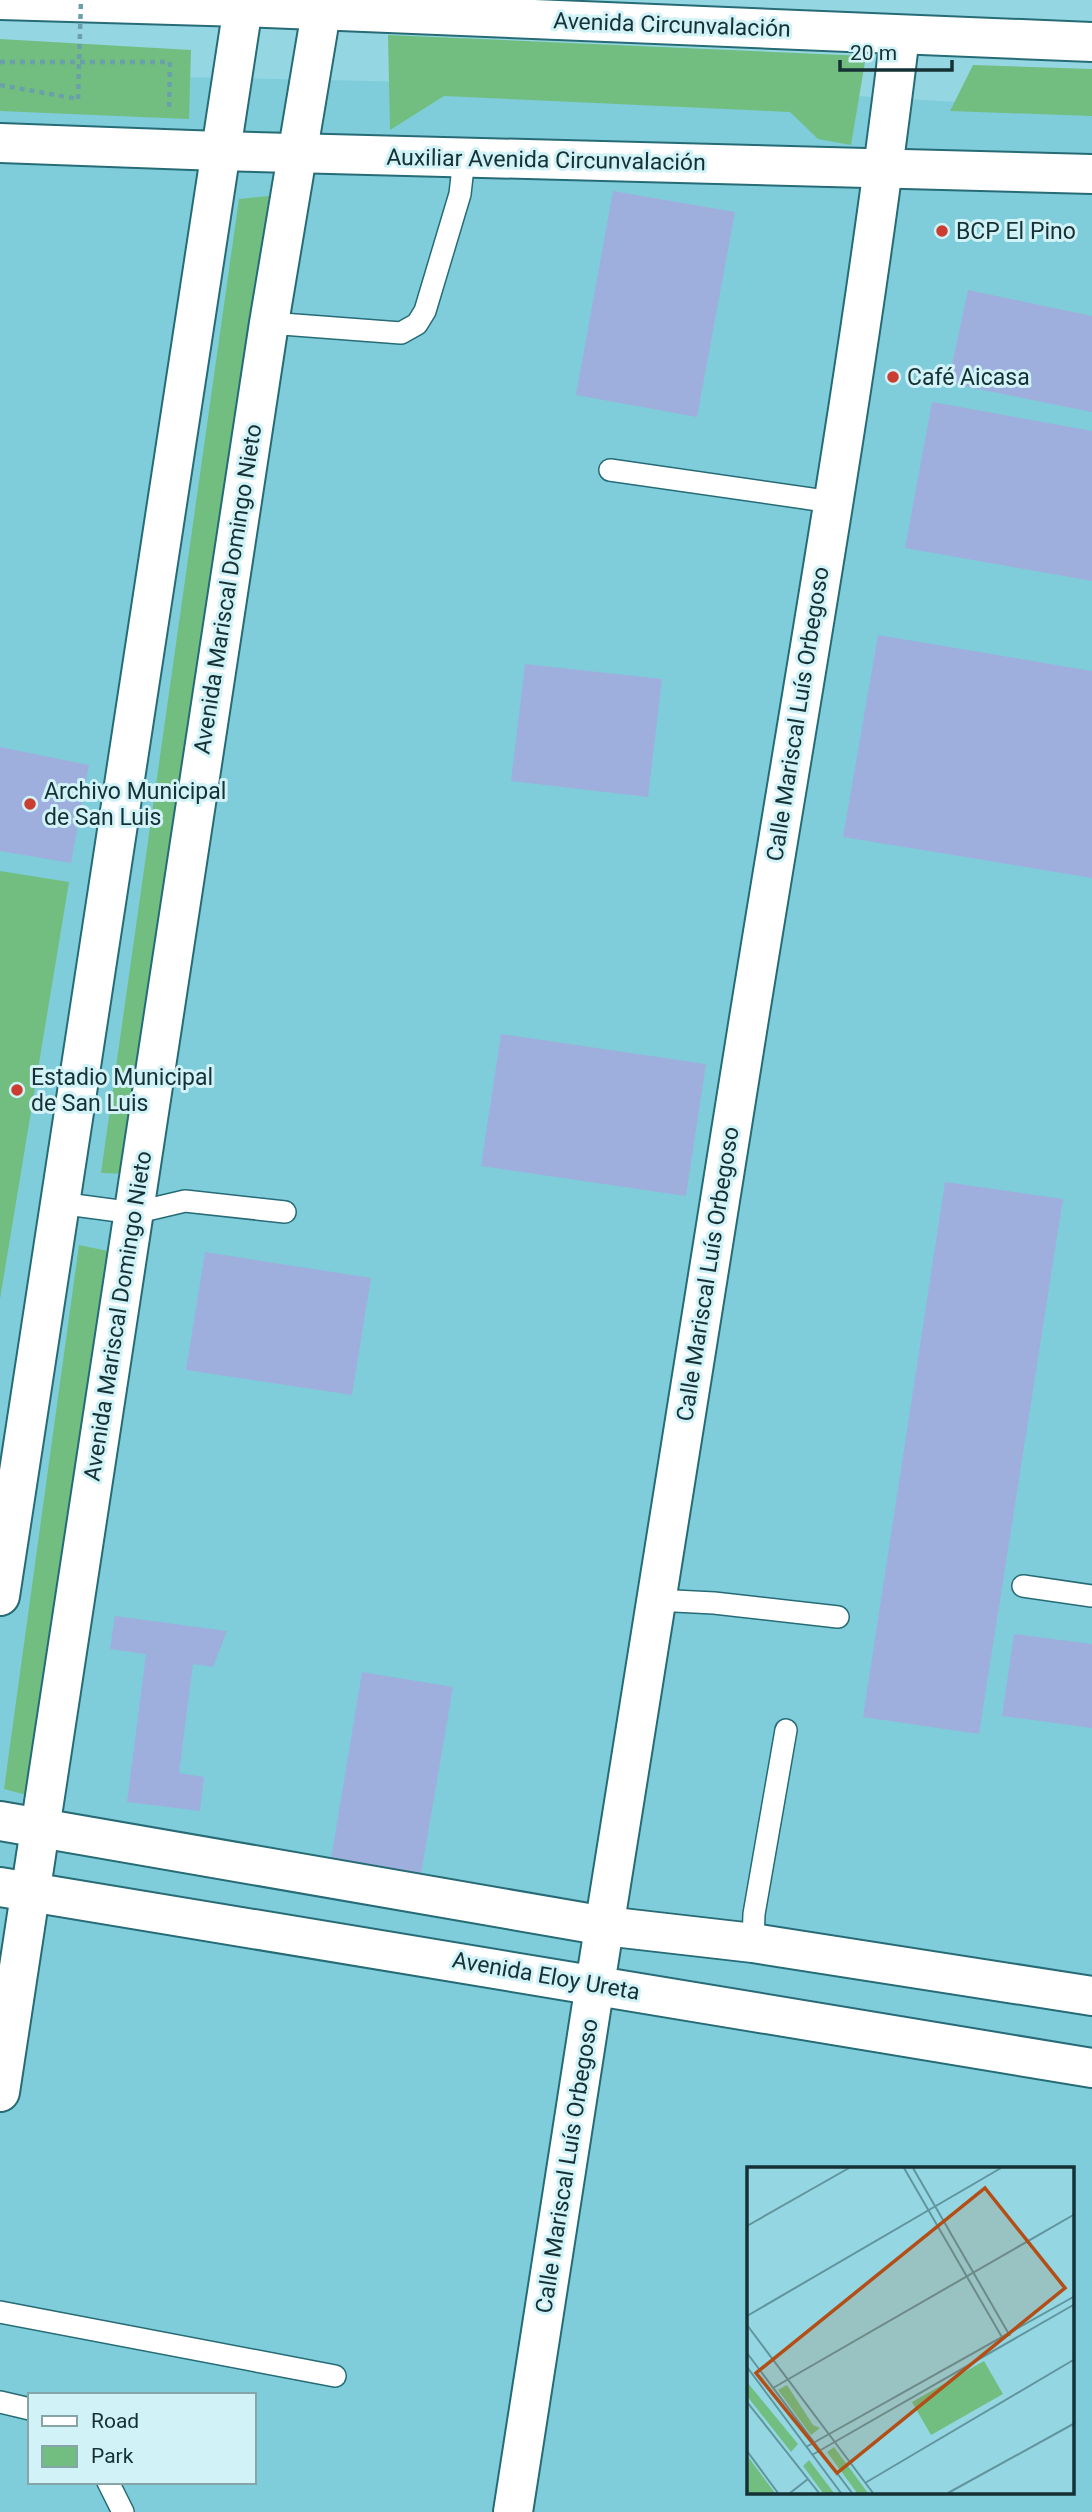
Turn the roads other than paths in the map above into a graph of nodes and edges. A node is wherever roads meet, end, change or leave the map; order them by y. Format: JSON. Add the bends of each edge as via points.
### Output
{"nodes":[{"id":1,"x":0,"y":0,"type":"edge"},
{"id":2,"x":244,"y":3,"type":"edge"},
{"id":3,"x":322,"y":5,"type":"edge"},
{"id":4,"x":900,"y":35,"type":"junction"},
{"id":5,"x":1092,"y":42,"type":"edge"},
{"id":6,"x":0,"y":142,"type":"edge"},
{"id":7,"x":219,"y":151,"type":"junction"},
{"id":8,"x":297,"y":153,"type":"junction"},
{"id":9,"x":464,"y":158,"type":"junction"},
{"id":10,"x":884,"y":169,"type":"junction"},
{"id":11,"x":1092,"y":174,"type":"edge"},
{"id":12,"x":269,"y":323,"type":"junction"},
{"id":13,"x":610,"y":470,"type":"dead end"},
{"id":14,"x":832,"y":502,"type":"junction"},
{"id":15,"x":59,"y":1203,"type":"junction"},
{"id":16,"x":285,"y":1212,"type":"dead end"},
{"id":17,"x":134,"y":1213,"type":"junction"},
{"id":18,"x":2,"y":1571,"type":"edge"},
{"id":19,"x":1023,"y":1586,"type":"dead end"},
{"id":20,"x":1092,"y":1596,"type":"edge"},
{"id":21,"x":655,"y":1600,"type":"junction"},
{"id":22,"x":838,"y":1618,"type":"dead end"},
{"id":23,"x":786,"y":1730,"type":"dead end"},
{"id":24,"x":0,"y":1821,"type":"edge"},
{"id":25,"x":40,"y":1829,"type":"junction"},
{"id":26,"x":344,"y":1880,"type":"junction"},
{"id":27,"x":16,"y":1890,"type":"edge"},
{"id":28,"x":605,"y":1926,"type":"junction"},
{"id":29,"x":337,"y":1941,"type":"junction"},
{"id":30,"x":753,"y":1943,"type":"junction"},
{"id":31,"x":596,"y":1984,"type":"junction"},
{"id":32,"x":1092,"y":1996,"type":"edge"},
{"id":33,"x":1092,"y":2068,"type":"edge"},
{"id":34,"x":0,"y":2092,"type":"edge"},
{"id":35,"x":0,"y":2312,"type":"edge"},
{"id":36,"x":335,"y":2376,"type":"dead end"},
{"id":37,"x":0,"y":2402,"type":"edge"},
{"id":38,"x":28,"y":2409,"type":"edge"},
{"id":39,"x":109,"y":2484,"type":"edge"},
{"id":40,"x":123,"y":2512,"type":"edge"},
{"id":41,"x":513,"y":2512,"type":"edge"}],
"edges":[{"from":1,"to":2,"type":"street","name":"Avenida Circunvalación"},
{"from":2,"to":3,"type":"street","name":"Avenida Circunvalación"},
{"from":2,"to":7,"type":"street"},
{"from":3,"to":4,"type":"street","name":"Avenida Circunvalación"},
{"from":3,"to":8,"type":"street","name":"Avenida Mariscal Domingo Nieto"},
{"from":4,"to":5,"type":"street","name":"Avenida Circunvalación"},
{"from":4,"to":10,"type":"street","name":"Calle Mariscal Luís Orbegoso"},
{"from":6,"to":7,"type":"street","name":"Auxiliar Avenida Circunvalación"},
{"from":7,"to":8,"type":"street","name":"Auxiliar Avenida Circunvalación"},
{"from":7,"to":15,"type":"street"},
{"from":8,"to":9,"type":"street","name":"Auxiliar Avenida Circunvalación"},
{"from":8,"to":12,"type":"street","name":"Avenida Mariscal Domingo Nieto"},
{"from":9,"to":10,"type":"street","name":"Auxiliar Avenida Circunvalación"},
{"from":9,"to":12,"type":"lane","via":[[460,194],[425,311],[417,324],[401,333]]},
{"from":10,"to":11,"type":"street","name":"Auxiliar Avenida Circunvalación"},
{"from":10,"to":14,"type":"street","name":"Calle Mariscal Luís Orbegoso"},
{"from":12,"to":17,"type":"street","name":"Avenida Mariscal Domingo Nieto"},
{"from":13,"to":14,"type":"lane"},
{"from":14,"to":21,"type":"street","name":"Calle Mariscal Luís Orbegoso"},
{"from":15,"to":17,"type":"lane"},
{"from":15,"to":18,"type":"street"},
{"from":16,"to":17,"type":"lane","via":[[185,1202]]},
{"from":17,"to":25,"type":"street","name":"Avenida Mariscal Domingo Nieto"},
{"from":19,"to":20,"type":"lane"},
{"from":21,"to":22,"type":"lane"},
{"from":21,"to":28,"type":"street","name":"Calle Mariscal Luís Orbegoso"},
{"from":23,"to":30,"type":"lane"},
{"from":24,"to":25,"type":"street"},
{"from":25,"to":26,"type":"street"},
{"from":25,"to":27,"type":"street","name":"Avenida Mariscal Domingo Nieto"},
{"from":26,"to":28,"type":"street"},
{"from":26,"to":29,"type":"street"},
{"from":27,"to":29,"type":"street","name":"Avenida Eloy Ureta"},
{"from":27,"to":34,"type":"street","name":"Avenida Mariscal Domingo Nieto"},
{"from":28,"to":30,"type":"street"},
{"from":28,"to":31,"type":"street","name":"Calle Mariscal Luís Orbegoso"},
{"from":29,"to":31,"type":"street","name":"Avenida Eloy Ureta"},
{"from":30,"to":32,"type":"street"},
{"from":31,"to":33,"type":"street","name":"Avenida Eloy Ureta"},
{"from":31,"to":41,"type":"street","name":"Calle Mariscal Luís Orbegoso"},
{"from":35,"to":36,"type":"lane"},
{"from":37,"to":38,"type":"lane"},
{"from":39,"to":40,"type":"lane"}]}
